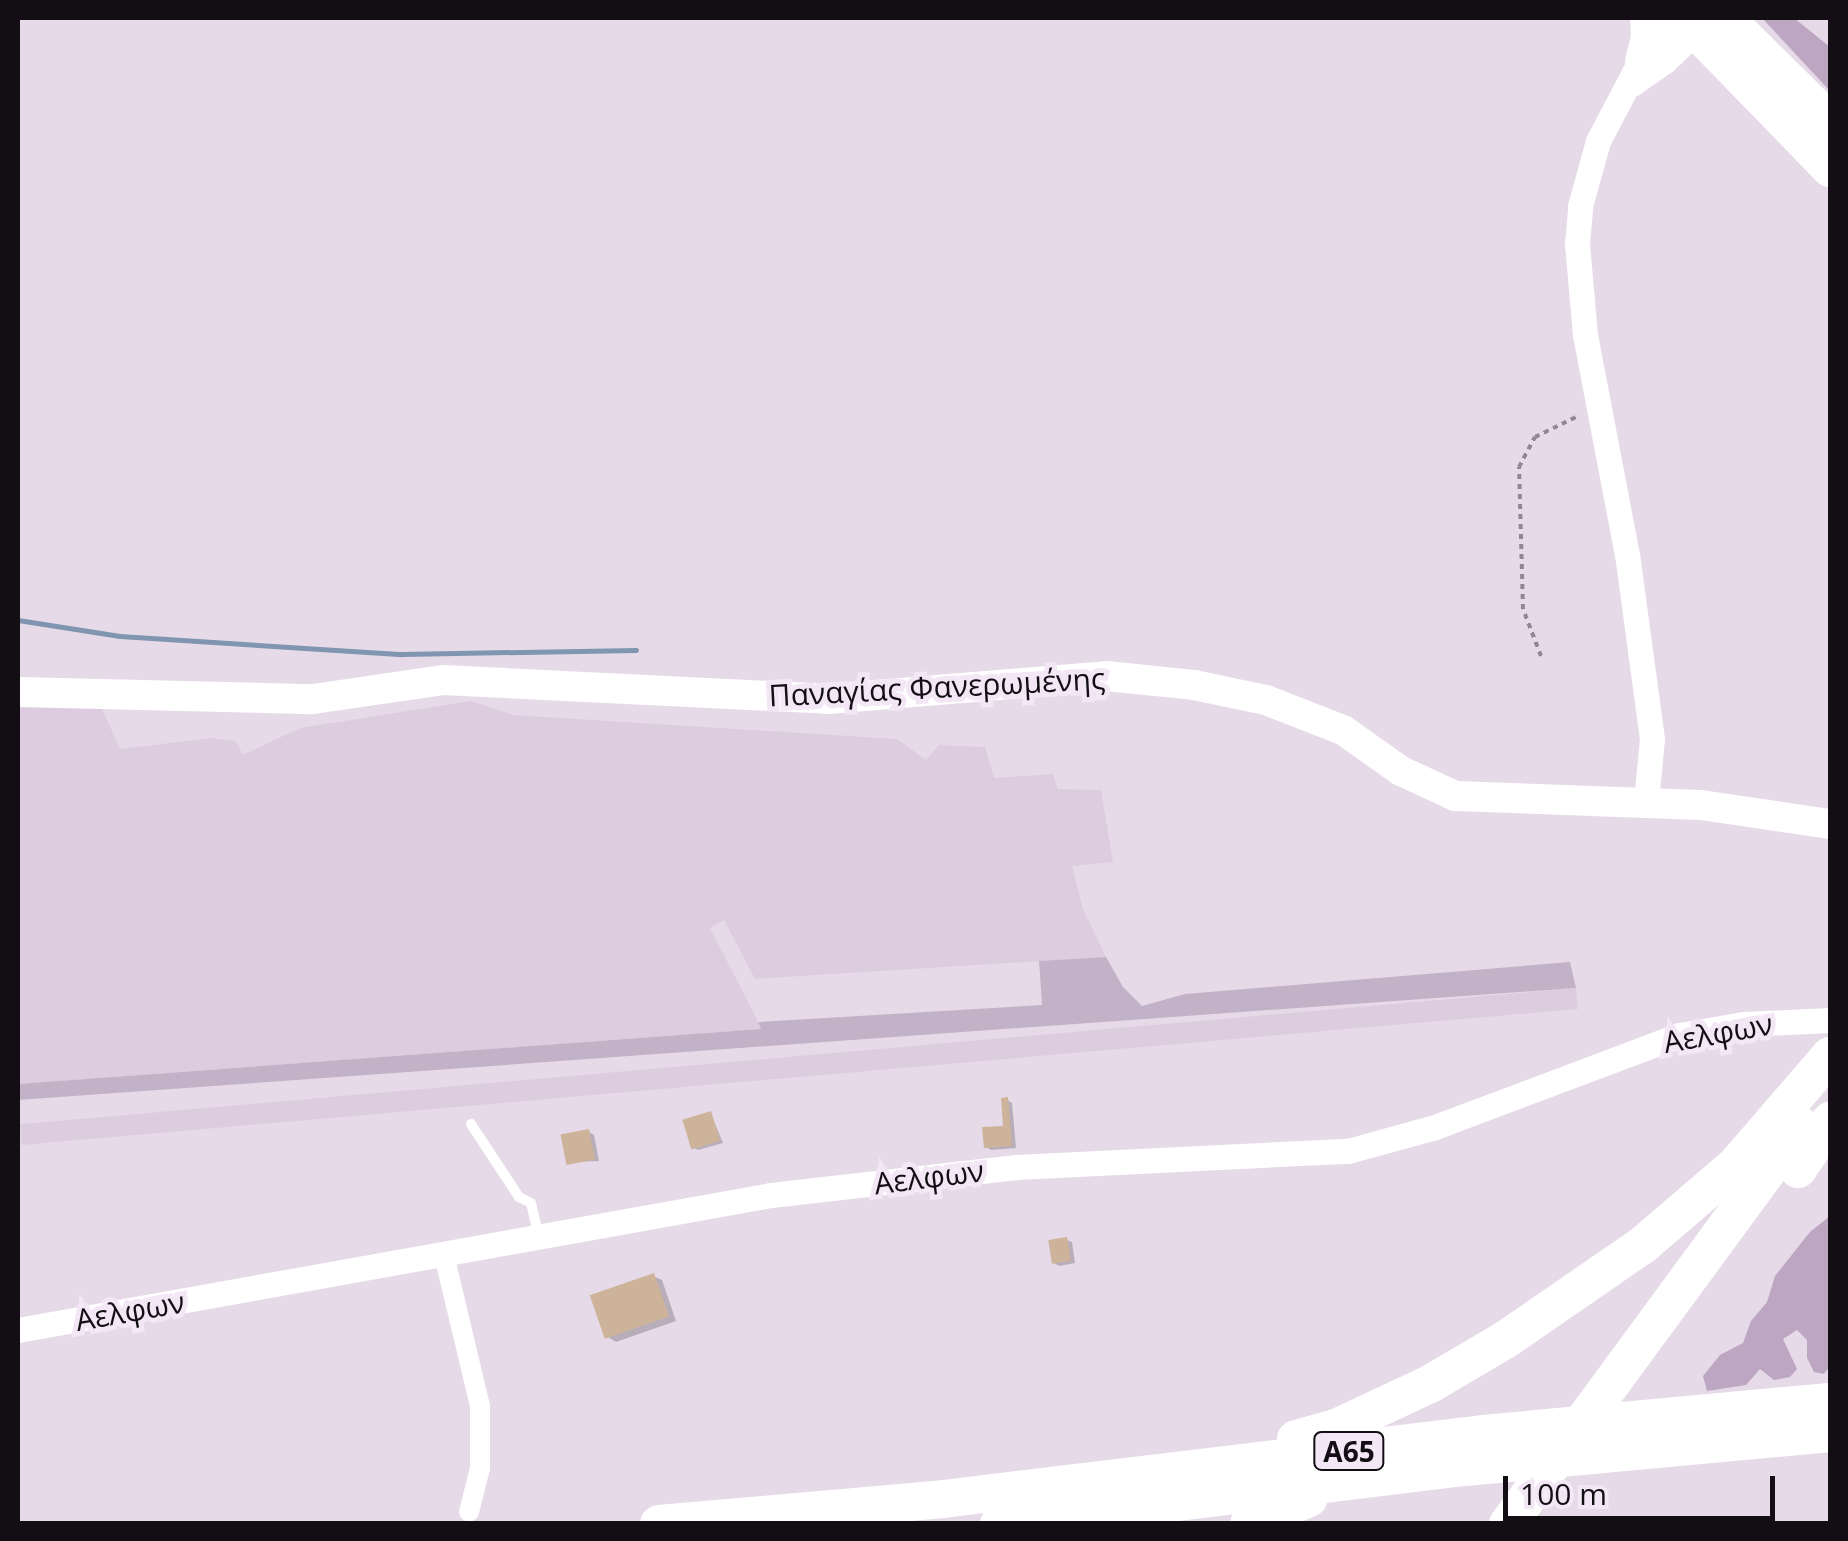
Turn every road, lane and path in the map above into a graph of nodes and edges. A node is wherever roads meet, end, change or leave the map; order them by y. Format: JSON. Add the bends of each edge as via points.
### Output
{"nodes":[{"id":1,"x":1645,"y":18,"type":"edge"},
{"id":2,"x":1698,"y":20,"type":"edge"},
{"id":3,"x":1634,"y":74,"type":"junction"},
{"id":4,"x":1830,"y":122,"type":"edge"},
{"id":5,"x":1830,"y":168,"type":"edge"},
{"id":6,"x":1602,"y":407,"type":"junction"},
{"id":7,"x":1541,"y":656,"type":"dead end"},
{"id":8,"x":18,"y":692,"type":"edge"},
{"id":9,"x":1646,"y":801,"type":"junction"},
{"id":10,"x":1830,"y":824,"type":"edge"},
{"id":11,"x":1830,"y":1020,"type":"edge"},
{"id":12,"x":1830,"y":1056,"type":"edge"},
{"id":13,"x":1830,"y":1082,"type":"edge"},
{"id":14,"x":1830,"y":1121,"type":"edge"},
{"id":15,"x":471,"y":1124,"type":"dead end"},
{"id":16,"x":539,"y":1238,"type":"junction"},
{"id":17,"x":444,"y":1255,"type":"junction"},
{"id":18,"x":18,"y":1330,"type":"edge"},
{"id":19,"x":1830,"y":1402,"type":"edge"},
{"id":20,"x":1830,"y":1433,"type":"edge"},
{"id":21,"x":1636,"y":1434,"type":"junction"},
{"id":22,"x":1474,"y":1451,"type":"junction"},
{"id":23,"x":1214,"y":1468,"type":"junction"},
{"id":24,"x":1348,"y":1481,"type":"junction"},
{"id":25,"x":469,"y":1512,"type":"dead end"},
{"id":26,"x":659,"y":1524,"type":"edge"},
{"id":27,"x":998,"y":1524,"type":"edge"},
{"id":28,"x":1250,"y":1524,"type":"edge"},
{"id":29,"x":1508,"y":1524,"type":"edge"},
{"id":30,"x":1534,"y":1524,"type":"edge"}],
"edges":[{"from":1,"to":3,"type":"main road"},
{"from":2,"to":3,"type":"street","via":[[1666,61]]},
{"from":2,"to":4,"type":"highway"},
{"from":2,"to":5,"type":"highway"},
{"from":3,"to":6,"type":"street","via":[[1598,141],[1578,225],[1580,301]]},
{"from":6,"to":7,"type":"path","via":[[1535,437],[1519,467],[1523,609]]},
{"from":6,"to":9,"type":"street","via":[[1652,739]]},
{"from":8,"to":9,"type":"main road","name":"Παναγίας Φανερωμένης","via":[[313,699],[443,680],[828,699],[1106,676],[1266,700],[1343,730],[1402,771],[1455,796]]},
{"from":9,"to":10,"type":"main road","name":"Παναγίας Φανερωμένης"},
{"from":11,"to":16,"type":"street","name":"Αελφων","via":[[1680,1035],[1435,1127],[1348,1151],[1016,1166],[772,1196]]},
{"from":12,"to":23,"type":"highway","via":[[1738,1164],[1695,1203],[1505,1340],[1388,1406],[1336,1428],[1260,1446]]},
{"from":13,"to":29,"type":"highway"},
{"from":14,"to":30,"type":"highway"},
{"from":15,"to":16,"type":"lane","via":[[519,1196],[531,1203]]},
{"from":16,"to":17,"type":"street","name":"Αελφων"},
{"from":17,"to":18,"type":"street","name":"Αελφων"},
{"from":17,"to":25,"type":"street","via":[[480,1406],[480,1468]]},
{"from":19,"to":21,"type":"highway","number":"Α65"},
{"from":20,"to":21,"type":"highway","number":"Α65"},
{"from":21,"to":22,"type":"highway","number":"Α65"},
{"from":22,"to":23,"type":"highway","number":"Α65"},
{"from":22,"to":24,"type":"highway","number":"Α65"},
{"from":23,"to":26,"type":"highway","number":"Α65"},
{"from":24,"to":27,"type":"highway","number":"Α65"},
{"from":24,"to":28,"type":"highway"}]}
